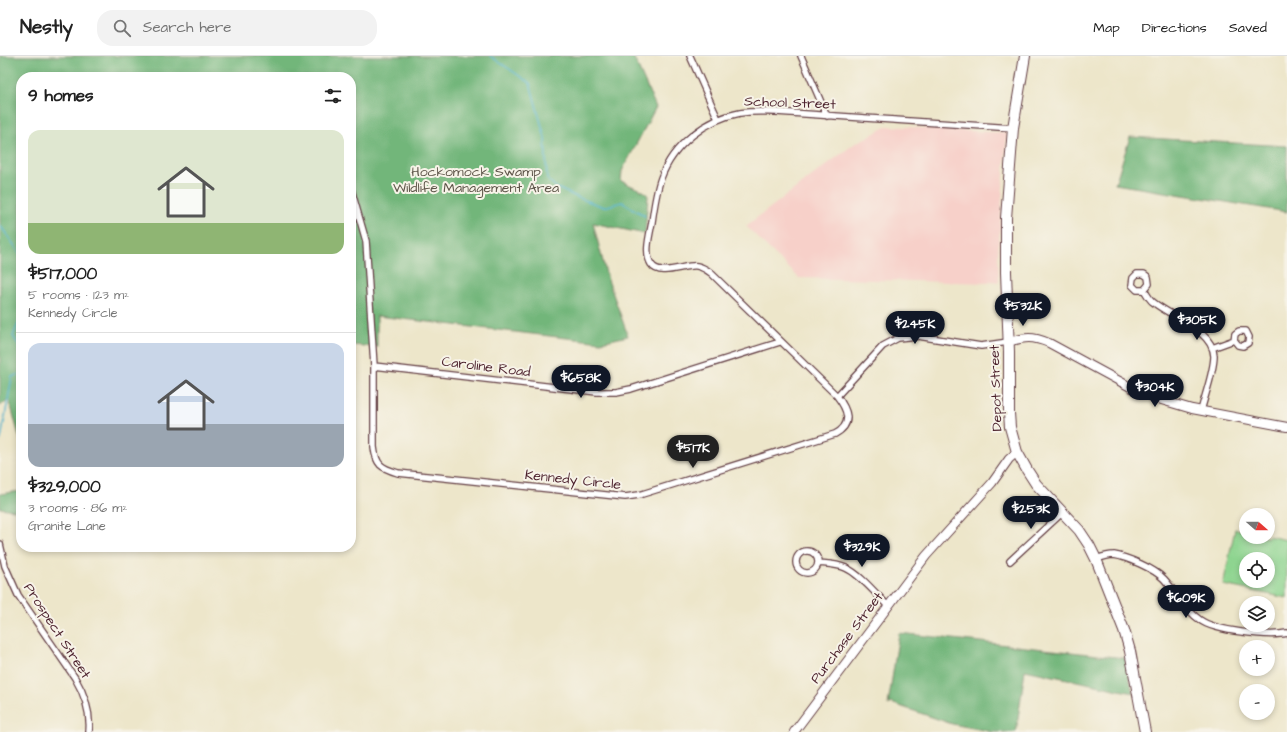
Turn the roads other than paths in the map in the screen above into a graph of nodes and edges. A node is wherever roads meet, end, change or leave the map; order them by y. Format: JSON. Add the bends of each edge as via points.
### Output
{"nodes":[{"id":1,"x":690,"y":56,"type":"edge"},
{"id":2,"x":801,"y":56,"type":"edge"},
{"id":3,"x":1025,"y":56,"type":"edge"},
{"id":4,"x":827,"y":116,"type":"junction"},
{"id":5,"x":718,"y":120,"type":"junction"},
{"id":6,"x":1013,"y":128,"type":"junction"},
{"id":7,"x":356,"y":206,"type":"edge"},
{"id":8,"x":654,"y":267,"type":"joint"},
{"id":9,"x":1144,"y":290,"type":"dead end"},
{"id":10,"x":1234,"y":340,"type":"dead end"},
{"id":11,"x":780,"y":342,"type":"junction"},
{"id":12,"x":1008,"y":342,"type":"junction"},
{"id":13,"x":1212,"y":348,"type":"junction"},
{"id":14,"x":374,"y":366,"type":"junction"},
{"id":15,"x":836,"y":396,"type":"junction"},
{"id":16,"x":1201,"y":411,"type":"junction"},
{"id":17,"x":1287,"y":427,"type":"edge"},
{"id":18,"x":1017,"y":452,"type":"junction"},
{"id":19,"x":1063,"y":512,"type":"junction"},
{"id":20,"x":0,"y":544,"type":"edge"},
{"id":21,"x":1096,"y":559,"type":"junction"},
{"id":22,"x":1010,"y":561,"type":"dead end"},
{"id":23,"x":818,"y":563,"type":"dead end"},
{"id":24,"x":888,"y":606,"type":"junction"},
{"id":25,"x":1287,"y":633,"type":"edge"},
{"id":26,"x":89,"y":732,"type":"edge"},
{"id":27,"x":794,"y":732,"type":"edge"},
{"id":28,"x":1145,"y":732,"type":"edge"}],
"edges":[{"from":1,"to":5,"type":"street"},
{"from":2,"to":4,"type":"street"},
{"from":3,"to":6,"type":"highway","name":"Depot Street"},
{"from":4,"to":5,"type":"street","name":"School Street","via":[[751,112],[733,114]]},
{"from":4,"to":6,"type":"street","name":"School Street"},
{"from":5,"to":8,"type":"street","name":"School Street","via":[[699,130],[683,144],[663,173],[655,201],[648,249],[650,263]]},
{"from":6,"to":12,"type":"highway","name":"Depot Street","via":[[1006,218]]},
{"from":7,"to":14,"type":"street","name":"Kennedy Circle","via":[[366,241]]},
{"from":8,"to":11,"type":"street","name":"Kennedy Circle","via":[[670,270],[697,266],[707,270]]},
{"from":9,"to":13,"type":"street","via":[[1153,302],[1205,337]]},
{"from":10,"to":13,"type":"street"},
{"from":11,"to":14,"type":"street","name":"Caroline Road","via":[[612,393]]},
{"from":11,"to":15,"type":"street","name":"Kennedy Circle"},
{"from":12,"to":15,"type":"street","via":[[981,346],[918,336],[898,338],[884,346]]},
{"from":12,"to":16,"type":"street","via":[[1026,337],[1043,340],[1150,396]]},
{"from":12,"to":18,"type":"highway","name":"Depot Street","via":[[1008,413]]},
{"from":13,"to":16,"type":"street","via":[[1213,362]]},
{"from":14,"to":15,"type":"street","name":"Kennedy Circle","via":[[375,457],[384,468],[398,473],[619,497],[639,495],[835,434],[843,428],[847,417],[844,406]]},
{"from":16,"to":17,"type":"street"},
{"from":18,"to":19,"type":"highway","name":"Depot Street","via":[[1036,484]]},
{"from":18,"to":24,"type":"street","name":"Purchase Street","via":[[926,556]]},
{"from":19,"to":21,"type":"highway","name":"Depot Street","via":[[1081,533]]},
{"from":19,"to":22,"type":"street"},
{"from":20,"to":26,"type":"street","name":"Prospect Street","via":[[5,566],[18,595],[82,690],[88,710]]},
{"from":21,"to":25,"type":"street","via":[[1109,555],[1123,557],[1158,574],[1196,617],[1211,626],[1272,635]]},
{"from":21,"to":28,"type":"highway","name":"Depot Street","via":[[1130,651]]},
{"from":23,"to":24,"type":"street","via":[[846,568],[856,574]]},
{"from":24,"to":27,"type":"street","name":"Purchase Street"}]}
